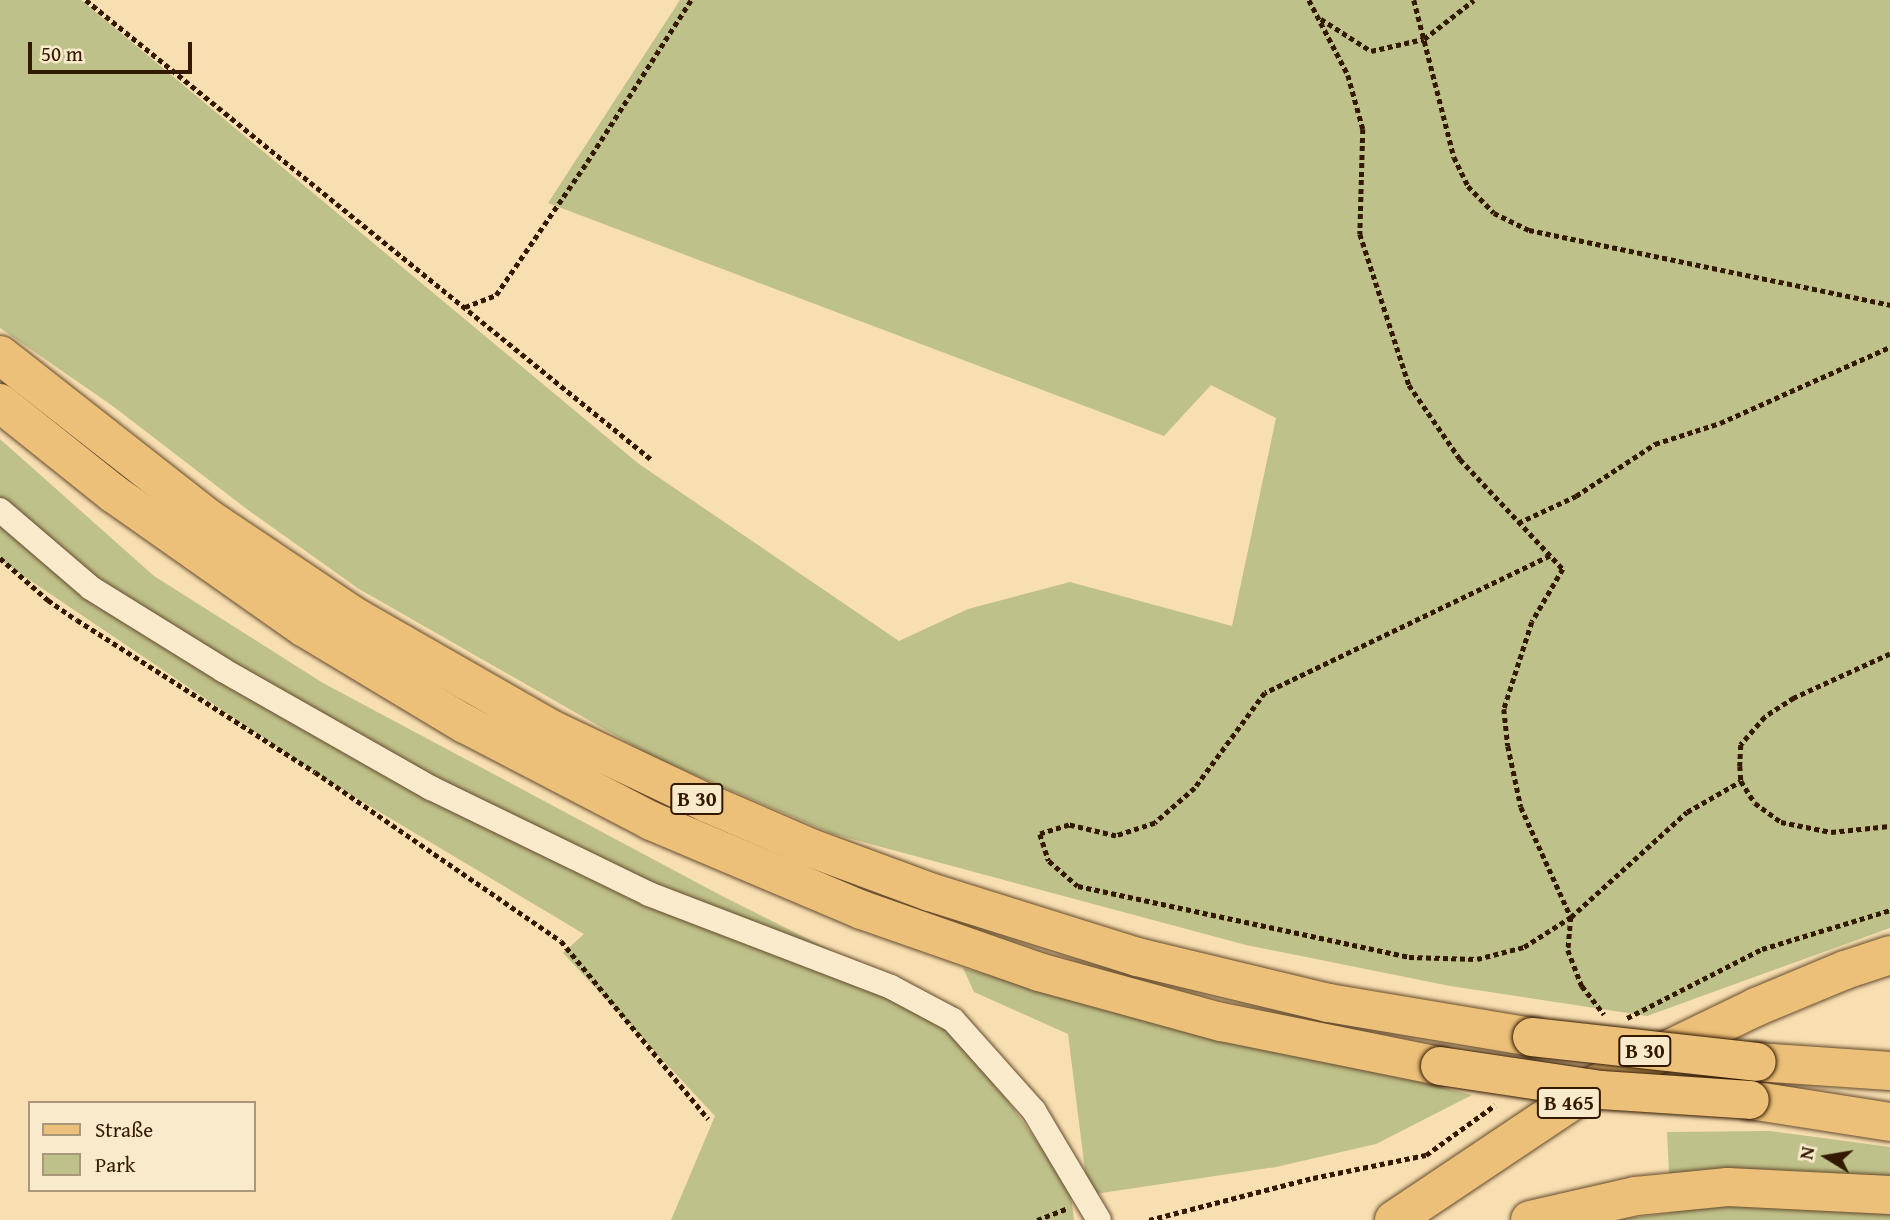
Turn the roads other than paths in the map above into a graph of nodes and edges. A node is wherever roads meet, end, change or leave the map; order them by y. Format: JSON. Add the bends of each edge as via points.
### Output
{"nodes":[{"id":1,"x":0,"y":355,"type":"edge"},
{"id":2,"x":0,"y":403,"type":"edge"},
{"id":3,"x":0,"y":510,"type":"edge"},
{"id":4,"x":1890,"y":955,"type":"edge"},
{"id":5,"x":1890,"y":1057,"type":"edge"},
{"id":6,"x":1758,"y":1062,"type":"junction"},
{"id":7,"x":1890,"y":1071,"type":"edge"},
{"id":8,"x":1750,"y":1100,"type":"junction"},
{"id":9,"x":1890,"y":1100,"type":"edge"},
{"id":10,"x":1890,"y":1122,"type":"edge"},
{"id":11,"x":1890,"y":1195,"type":"edge"},
{"id":12,"x":1093,"y":1211,"type":"edge"},
{"id":13,"x":1394,"y":1220,"type":"edge"},
{"id":14,"x":1530,"y":1220,"type":"edge"}],
"edges":[{"from":1,"to":6,"type":"main road","number":"B 30","bridge":true,"via":[[208,518],[357,618],[551,729],[811,848],[930,892],[1137,957],[1328,1003],[1532,1037]]},
{"from":2,"to":8,"type":"main road","number":"B 30","bridge":true,"via":[[114,494],[305,628],[465,724],[652,821],[851,906],[1039,972],[1220,1022],[1440,1066],[1601,1090]]},
{"from":3,"to":12,"type":"street","via":[[91,588],[223,670],[431,788],[649,894],[891,987],[953,1020],[1034,1111]]},
{"from":4,"to":13,"type":"main road","number":"B 465","via":[[1756,1007],[1599,1083]]},
{"from":5,"to":6,"type":"main road","number":"B 30"},
{"from":6,"to":7,"type":"main road","number":"B 30"},
{"from":8,"to":9,"type":"main road","number":"B 30"},
{"from":8,"to":10,"type":"main road"},
{"from":11,"to":14,"type":"main road","via":[[1728,1187],[1636,1196]]}]}
